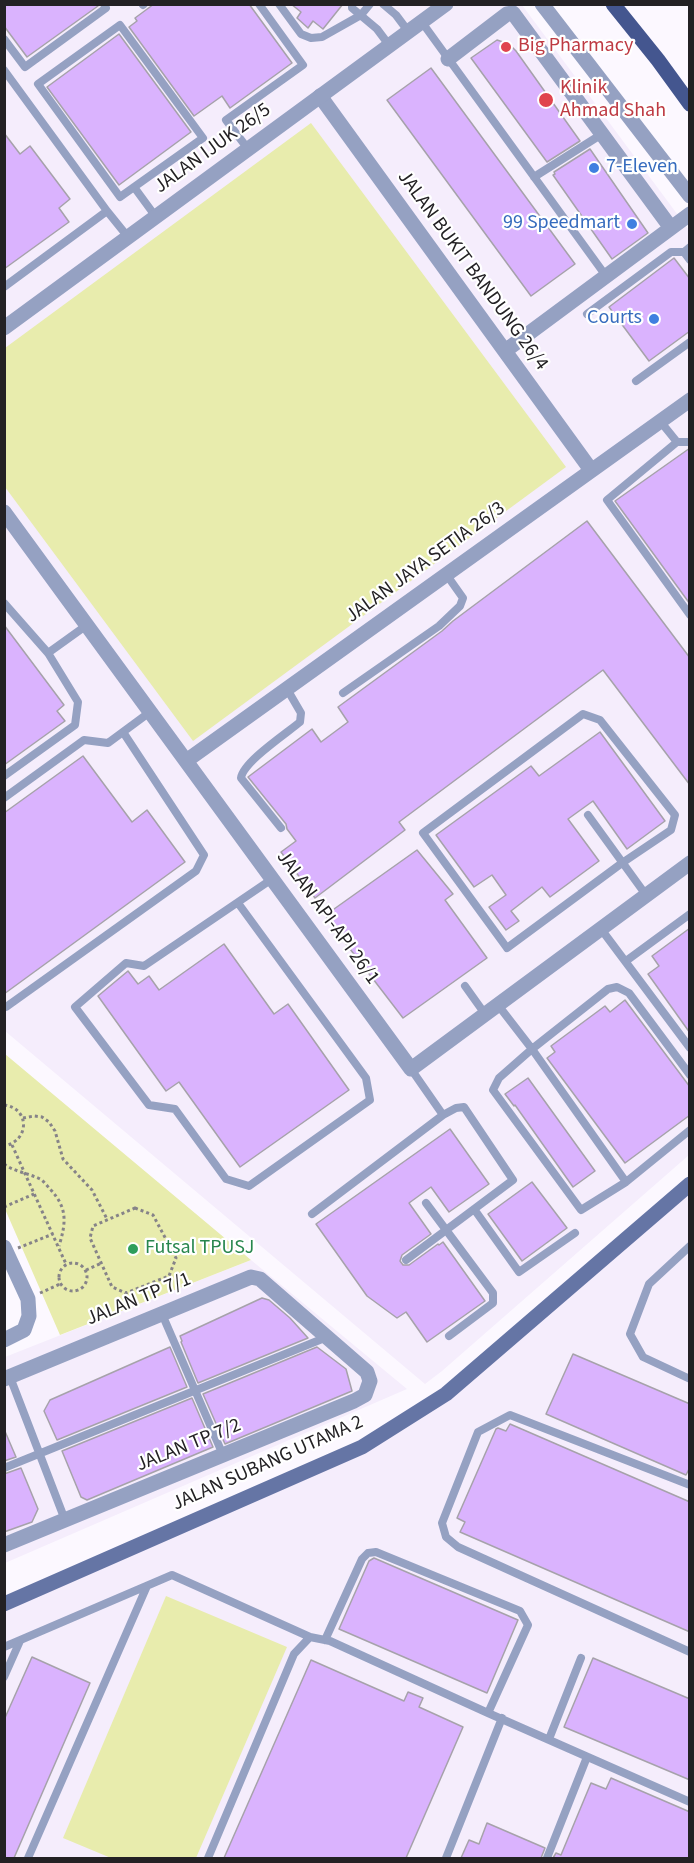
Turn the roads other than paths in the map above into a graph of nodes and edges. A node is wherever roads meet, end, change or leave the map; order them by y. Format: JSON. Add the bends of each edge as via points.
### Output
{"nodes":[{"id":1,"x":104,"y":4,"type":"edge"},
{"id":2,"x":259,"y":4,"type":"edge"},
{"id":3,"x":279,"y":4,"type":"edge"},
{"id":4,"x":352,"y":4,"type":"edge"},
{"id":5,"x":370,"y":4,"type":"edge"},
{"id":6,"x":383,"y":4,"type":"edge"},
{"id":7,"x":446,"y":4,"type":"edge"},
{"id":8,"x":542,"y":4,"type":"edge"},
{"id":9,"x":613,"y":4,"type":"edge"},
{"id":10,"x":361,"y":15,"type":"junction"},
{"id":11,"x":422,"y":21,"type":"junction"},
{"id":12,"x":408,"y":31,"type":"junction"},
{"id":13,"x":4,"y":39,"type":"edge"},
{"id":14,"x":389,"y":45,"type":"junction"},
{"id":15,"x":448,"y":59,"type":"junction"},
{"id":16,"x":4,"y":70,"type":"edge"},
{"id":17,"x":320,"y":96,"type":"junction"},
{"id":18,"x":690,"y":104,"type":"edge"},
{"id":19,"x":602,"y":134,"type":"junction"},
{"id":20,"x":248,"y":149,"type":"junction"},
{"id":21,"x":534,"y":177,"type":"junction"},
{"id":22,"x":134,"y":188,"type":"junction"},
{"id":23,"x":690,"y":196,"type":"edge"},
{"id":24,"x":107,"y":211,"type":"junction"},
{"id":25,"x":690,"y":214,"type":"edge"},
{"id":26,"x":156,"y":217,"type":"junction"},
{"id":27,"x":670,"y":228,"type":"junction"},
{"id":28,"x":128,"y":237,"type":"junction"},
{"id":29,"x":687,"y":250,"type":"edge"},
{"id":30,"x":690,"y":260,"type":"edge"},
{"id":31,"x":606,"y":276,"type":"junction"},
{"id":32,"x":4,"y":287,"type":"edge"},
{"id":33,"x":587,"y":314,"type":"dead end"},
{"id":34,"x":4,"y":328,"type":"edge"},
{"id":35,"x":690,"y":342,"type":"edge"},
{"id":36,"x":505,"y":351,"type":"junction"},
{"id":37,"x":636,"y":381,"type":"dead end"},
{"id":38,"x":690,"y":400,"type":"edge"},
{"id":39,"x":660,"y":421,"type":"junction"},
{"id":40,"x":677,"y":442,"type":"junction"},
{"id":41,"x":690,"y":442,"type":"edge"},
{"id":42,"x":591,"y":470,"type":"junction"},
{"id":43,"x":4,"y":512,"type":"edge"},
{"id":44,"x":446,"y":574,"type":"junction"},
{"id":45,"x":4,"y":603,"type":"edge"},
{"id":46,"x":690,"y":615,"type":"edge"},
{"id":47,"x":87,"y":625,"type":"junction"},
{"id":48,"x":48,"y":653,"type":"junction"},
{"id":49,"x":287,"y":689,"type":"junction"},
{"id":50,"x":343,"y":693,"type":"dead end"},
{"id":51,"x":150,"y":712,"type":"junction"},
{"id":52,"x":123,"y":732,"type":"junction"},
{"id":53,"x":186,"y":761,"type":"junction"},
{"id":54,"x":4,"y":776,"type":"edge"},
{"id":55,"x":4,"y":798,"type":"edge"},
{"id":56,"x":588,"y":815,"type":"dead end"},
{"id":57,"x":281,"y":828,"type":"dead end"},
{"id":58,"x":622,"y":863,"type":"junction"},
{"id":59,"x":690,"y":863,"type":"edge"},
{"id":60,"x":273,"y":879,"type":"junction"},
{"id":61,"x":646,"y":896,"type":"junction"},
{"id":62,"x":238,"y":903,"type":"junction"},
{"id":63,"x":690,"y":914,"type":"edge"},
{"id":64,"x":601,"y":928,"type":"junction"},
{"id":65,"x":626,"y":962,"type":"junction"},
{"id":66,"x":465,"y":986,"type":"dead end"},
{"id":67,"x":4,"y":1006,"type":"edge"},
{"id":68,"x":491,"y":1009,"type":"junction"},
{"id":69,"x":690,"y":1048,"type":"edge"},
{"id":70,"x":532,"y":1049,"type":"junction"},
{"id":71,"x":411,"y":1069,"type":"junction"},
{"id":72,"x":690,"y":1075,"type":"edge"},
{"id":73,"x":443,"y":1114,"type":"junction"},
{"id":74,"x":690,"y":1130,"type":"edge"},
{"id":75,"x":626,"y":1182,"type":"junction"},
{"id":76,"x":690,"y":1184,"type":"edge"},
{"id":77,"x":426,"y":1203,"type":"dead end"},
{"id":78,"x":474,"y":1209,"type":"junction"},
{"id":79,"x":312,"y":1214,"type":"dead end"},
{"id":80,"x":446,"y":1230,"type":"junction"},
{"id":81,"x":575,"y":1233,"type":"dead end"},
{"id":82,"x":690,"y":1246,"type":"edge"},
{"id":83,"x":6,"y":1250,"type":"edge"},
{"id":84,"x":406,"y":1260,"type":"dead end"},
{"id":85,"x":162,"y":1314,"type":"junction"},
{"id":86,"x":449,"y":1336,"type":"dead end"},
{"id":87,"x":327,"y":1337,"type":"junction"},
{"id":88,"x":4,"y":1340,"type":"edge"},
{"id":89,"x":367,"y":1372,"type":"joint"},
{"id":90,"x":7,"y":1378,"type":"edge"},
{"id":91,"x":690,"y":1379,"type":"edge"},
{"id":92,"x":195,"y":1390,"type":"junction"},
{"id":93,"x":40,"y":1454,"type":"junction"},
{"id":94,"x":223,"y":1455,"type":"junction"},
{"id":95,"x":4,"y":1468,"type":"edge"},
{"id":96,"x":690,"y":1485,"type":"edge"},
{"id":97,"x":65,"y":1520,"type":"junction"},
{"id":98,"x":4,"y":1545,"type":"edge"},
{"id":99,"x":147,"y":1586,"type":"junction"},
{"id":100,"x":4,"y":1604,"type":"edge"},
{"id":101,"x":310,"y":1636,"type":"junction"},
{"id":102,"x":325,"y":1640,"type":"junction"},
{"id":103,"x":20,"y":1641,"type":"junction"},
{"id":104,"x":4,"y":1647,"type":"edge"},
{"id":105,"x":690,"y":1652,"type":"edge"},
{"id":106,"x":581,"y":1658,"type":"dead end"},
{"id":107,"x":4,"y":1677,"type":"edge"},
{"id":108,"x":488,"y":1713,"type":"junction"},
{"id":109,"x":501,"y":1718,"type":"junction"},
{"id":110,"x":549,"y":1739,"type":"junction"},
{"id":111,"x":587,"y":1757,"type":"junction"},
{"id":112,"x":690,"y":1802,"type":"edge"},
{"id":113,"x":28,"y":1858,"type":"edge"},
{"id":114,"x":208,"y":1858,"type":"edge"},
{"id":115,"x":446,"y":1858,"type":"edge"},
{"id":116,"x":547,"y":1858,"type":"edge"}],
"edges":[{"from":1,"to":13,"type":"lane","via":[[106,8],[25,68]]},
{"from":2,"to":20,"type":"lane","via":[[303,65],[226,120]]},
{"from":3,"to":10,"type":"lane","via":[[301,34],[311,38],[322,37]]},
{"from":4,"to":10,"type":"lane"},
{"from":5,"to":10,"type":"lane"},
{"from":6,"to":12,"type":"lane"},
{"from":7,"to":11,"type":"street","name":"JALAN IJUK 26/5"},
{"from":8,"to":23,"type":"street"},
{"from":9,"to":18,"type":"main road"},
{"from":10,"to":14,"type":"lane"},
{"from":11,"to":12,"type":"street","name":"JALAN IJUK 26/5"},
{"from":11,"to":15,"type":"lane"},
{"from":12,"to":14,"type":"street","name":"JALAN IJUK 26/5"},
{"from":14,"to":17,"type":"street","name":"JALAN IJUK 26/5"},
{"from":15,"to":19,"type":"street","via":[[507,14],[513,14]]},
{"from":15,"to":21,"type":"lane"},
{"from":16,"to":24,"type":"lane"},
{"from":17,"to":20,"type":"street","name":"JALAN IJUK 26/5"},
{"from":17,"to":36,"type":"street","name":"JALAN BUKIT BANDUNG 26/4"},
{"from":19,"to":21,"type":"lane"},
{"from":19,"to":27,"type":"street"},
{"from":20,"to":26,"type":"street","name":"JALAN IJUK 26/5"},
{"from":21,"to":31,"type":"lane"},
{"from":22,"to":22,"type":"lane","via":[[202,138],[120,25],[38,84],[120,197]]},
{"from":22,"to":26,"type":"lane"},
{"from":24,"to":28,"type":"lane"},
{"from":24,"to":32,"type":"lane"},
{"from":25,"to":27,"type":"street"},
{"from":26,"to":28,"type":"street","name":"JALAN IJUK 26/5"},
{"from":27,"to":31,"type":"street"},
{"from":28,"to":34,"type":"street","name":"JALAN IJUK 26/5"},
{"from":29,"to":30,"type":"lane"},
{"from":29,"to":33,"type":"lane","via":[[671,252]]},
{"from":31,"to":36,"type":"street"},
{"from":35,"to":37,"type":"lane"},
{"from":36,"to":42,"type":"street","name":"JALAN BUKIT BANDUNG 26/4"},
{"from":38,"to":39,"type":"street","name":"JALAN JAYA SETIA 26/3"},
{"from":39,"to":40,"type":"lane"},
{"from":39,"to":42,"type":"street","name":"JALAN JAYA SETIA 26/3"},
{"from":40,"to":41,"type":"lane"},
{"from":40,"to":46,"type":"lane","via":[[607,500]]},
{"from":42,"to":44,"type":"street","name":"JALAN JAYA SETIA 26/3"},
{"from":43,"to":47,"type":"street","name":"JALAN API-API 26/1"},
{"from":44,"to":49,"type":"street","name":"JALAN JAYA SETIA 26/3"},
{"from":44,"to":50,"type":"lane","via":[[463,598],[460,606],[439,626]]},
{"from":45,"to":48,"type":"lane"},
{"from":47,"to":48,"type":"lane"},
{"from":47,"to":51,"type":"street","name":"JALAN API-API 26/1"},
{"from":48,"to":54,"type":"lane","via":[[78,702],[75,724]]},
{"from":49,"to":53,"type":"street","name":"JALAN JAYA SETIA 26/3"},
{"from":49,"to":57,"type":"lane","via":[[301,713],[300,722],[244,768],[241,778]]},
{"from":51,"to":52,"type":"lane"},
{"from":51,"to":53,"type":"street","name":"JALAN API-API 26/1"},
{"from":52,"to":55,"type":"lane","via":[[108,743],[84,740]]},
{"from":52,"to":67,"type":"lane","via":[[204,855],[196,871]]},
{"from":53,"to":60,"type":"street","name":"JALAN API-API 26/1"},
{"from":56,"to":58,"type":"lane"},
{"from":58,"to":58,"type":"lane","via":[[507,948],[423,833],[583,714],[600,720],[675,815],[671,830]]},
{"from":58,"to":61,"type":"lane"},
{"from":59,"to":61,"type":"street"},
{"from":60,"to":62,"type":"lane"},
{"from":60,"to":71,"type":"street","name":"JALAN API-API 26/1"},
{"from":61,"to":64,"type":"street"},
{"from":62,"to":62,"type":"lane","via":[[366,1078],[370,1100],[249,1186],[226,1179],[175,1109],[149,1105],[75,1007],[126,963],[144,966]]},
{"from":63,"to":65,"type":"lane"},
{"from":64,"to":65,"type":"lane"},
{"from":64,"to":68,"type":"street"},
{"from":65,"to":69,"type":"lane"},
{"from":66,"to":68,"type":"lane"},
{"from":68,"to":70,"type":"lane"},
{"from":68,"to":71,"type":"street"},
{"from":70,"to":72,"type":"lane","via":[[608,989],[617,987],[629,993]]},
{"from":70,"to":75,"type":"lane"},
{"from":70,"to":75,"type":"lane","via":[[499,1078],[493,1090],[581,1210]]},
{"from":71,"to":73,"type":"lane"},
{"from":73,"to":78,"type":"lane","via":[[464,1107],[513,1180]]},
{"from":73,"to":79,"type":"lane"},
{"from":74,"to":75,"type":"lane"},
{"from":76,"to":100,"type":"main road","name":"JALAN SUBANG UTAMA 2","via":[[446,1394],[362,1447]]},
{"from":77,"to":80,"type":"lane"},
{"from":78,"to":80,"type":"lane"},
{"from":78,"to":81,"type":"lane","via":[[519,1272]]},
{"from":80,"to":84,"type":"lane"},
{"from":80,"to":86,"type":"lane","via":[[493,1293],[493,1303]]},
{"from":82,"to":91,"type":"lane","via":[[649,1284],[630,1334],[642,1357]]},
{"from":83,"to":88,"type":"street","via":[[28,1299],[29,1316],[24,1330]]},
{"from":85,"to":87,"type":"street","name":"JALAN TP 7/1","via":[[251,1277],[260,1279]]},
{"from":85,"to":90,"type":"street","name":"JALAN TP 7/1"},
{"from":85,"to":92,"type":"lane"},
{"from":87,"to":89,"type":"street","name":"JALAN TP 7/1"},
{"from":87,"to":92,"type":"lane"},
{"from":89,"to":94,"type":"street","name":"JALAN TP 7/2","via":[[370,1381],[365,1395]]},
{"from":90,"to":93,"type":"lane"},
{"from":92,"to":93,"type":"lane"},
{"from":92,"to":94,"type":"lane"},
{"from":93,"to":95,"type":"lane"},
{"from":93,"to":97,"type":"lane"},
{"from":94,"to":97,"type":"street","name":"JALAN TP 7/2"},
{"from":96,"to":105,"type":"lane","via":[[510,1415],[478,1432],[442,1523],[446,1537],[458,1547]]},
{"from":97,"to":98,"type":"street","name":"JALAN TP 7/2"},
{"from":99,"to":101,"type":"lane","via":[[172,1575]]},
{"from":99,"to":103,"type":"lane"},
{"from":99,"to":113,"type":"lane"},
{"from":101,"to":102,"type":"lane"},
{"from":101,"to":114,"type":"lane","via":[[294,1654]]},
{"from":102,"to":108,"type":"lane"},
{"from":102,"to":108,"type":"lane","via":[[368,1553],[376,1552],[520,1611],[528,1625]]},
{"from":103,"to":104,"type":"lane"},
{"from":103,"to":107,"type":"lane"},
{"from":106,"to":110,"type":"lane"},
{"from":108,"to":109,"type":"lane"},
{"from":109,"to":110,"type":"lane"},
{"from":109,"to":115,"type":"lane"},
{"from":110,"to":111,"type":"lane"},
{"from":111,"to":112,"type":"lane"},
{"from":111,"to":116,"type":"lane"}]}
